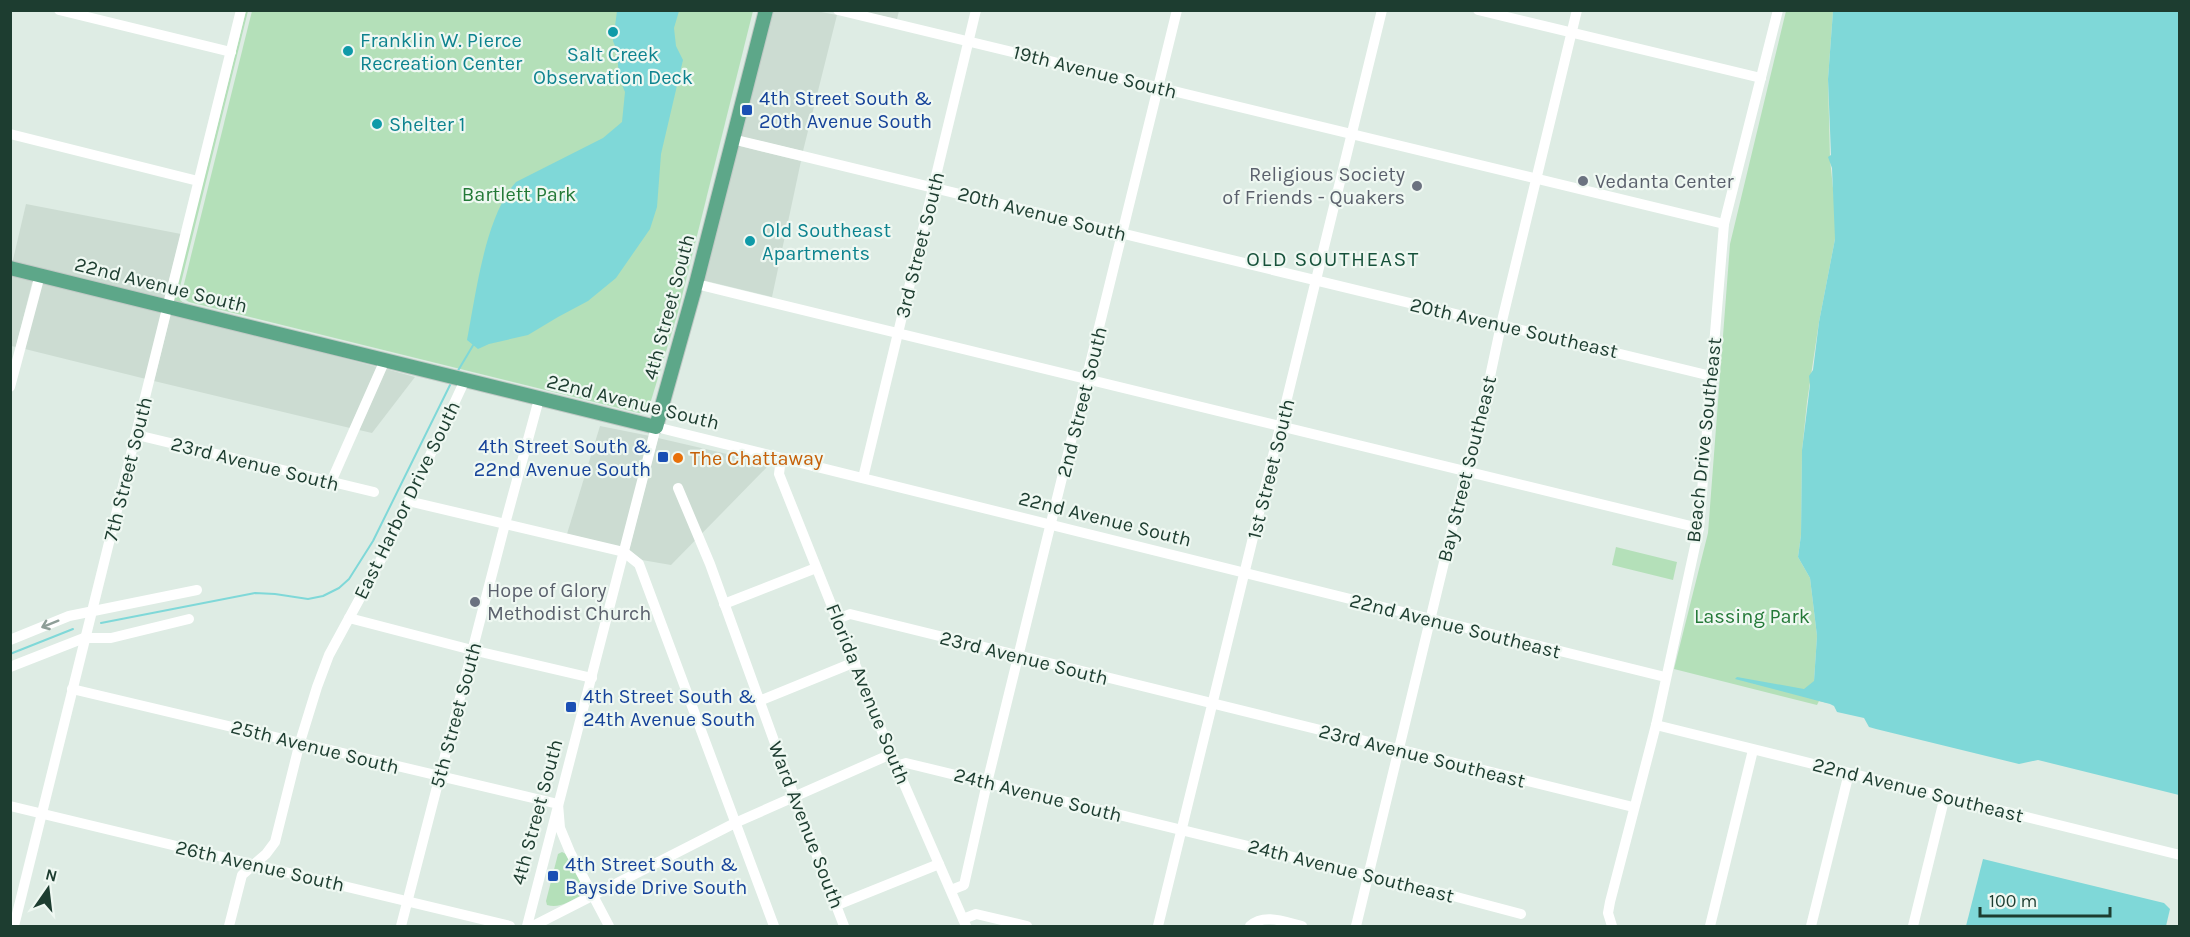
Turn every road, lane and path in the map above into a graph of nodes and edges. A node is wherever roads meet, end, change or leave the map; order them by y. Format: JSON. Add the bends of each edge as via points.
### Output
{"nodes":[{"id":1,"x":59,"y":10,"type":"edge"},
{"id":2,"x":241,"y":10,"type":"edge"},
{"id":3,"x":766,"y":10,"type":"edge"},
{"id":4,"x":838,"y":10,"type":"edge"},
{"id":5,"x":976,"y":10,"type":"edge"},
{"id":6,"x":1177,"y":10,"type":"edge"},
{"id":7,"x":1382,"y":10,"type":"edge"},
{"id":8,"x":1478,"y":10,"type":"edge"},
{"id":9,"x":1577,"y":10,"type":"edge"},
{"id":10,"x":1778,"y":10,"type":"edge"},
{"id":11,"x":1572,"y":33,"type":"junction"},
{"id":12,"x":968,"y":41,"type":"junction"},
{"id":13,"x":231,"y":52,"type":"junction"},
{"id":14,"x":1761,"y":78,"type":"junction"},
{"id":15,"x":1160,"y":88,"type":"junction"},
{"id":16,"x":10,"y":134,"type":"edge"},
{"id":17,"x":1352,"y":134,"type":"junction"},
{"id":18,"x":732,"y":139,"type":"junction"},
{"id":19,"x":1535,"y":178,"type":"junction"},
{"id":20,"x":198,"y":181,"type":"junction"},
{"id":21,"x":934,"y":188,"type":"junction"},
{"id":22,"x":1724,"y":224,"type":"junction"},
{"id":23,"x":1123,"y":234,"type":"junction"},
{"id":24,"x":10,"y":268,"type":"edge"},
{"id":25,"x":40,"y":275,"type":"junction"},
{"id":26,"x":1316,"y":281,"type":"junction"},
{"id":27,"x":696,"y":284,"type":"junction"},
{"id":28,"x":168,"y":306,"type":"junction"},
{"id":29,"x":1501,"y":325,"type":"junction"},
{"id":30,"x":898,"y":333,"type":"junction"},
{"id":31,"x":385,"y":360,"type":"junction"},
{"id":32,"x":1711,"y":376,"type":"junction"},
{"id":33,"x":1087,"y":379,"type":"junction"},
{"id":34,"x":465,"y":380,"type":"junction"},
{"id":35,"x":10,"y":387,"type":"edge"},
{"id":36,"x":539,"y":399,"type":"junction"},
{"id":37,"x":1282,"y":426,"type":"junction"},
{"id":38,"x":656,"y":428,"type":"junction"},
{"id":39,"x":137,"y":435,"type":"junction"},
{"id":40,"x":782,"y":458,"type":"junction"},
{"id":41,"x":1466,"y":472,"type":"junction"},
{"id":42,"x":863,"y":478,"type":"junction"},
{"id":43,"x":331,"y":482,"type":"junction"},
{"id":44,"x":678,"y":488,"type":"dead end"},
{"id":45,"x":374,"y":492,"type":"dead end"},
{"id":46,"x":408,"y":501,"type":"junction"},
{"id":47,"x":505,"y":524,"type":"junction"},
{"id":48,"x":1051,"y":526,"type":"junction"},
{"id":49,"x":1699,"y":528,"type":"junction"},
{"id":50,"x":624,"y":552,"type":"junction"},
{"id":51,"x":816,"y":568,"type":"junction"},
{"id":52,"x":1246,"y":573,"type":"junction"},
{"id":53,"x":196,"y":590,"type":"dead end"},
{"id":54,"x":724,"y":604,"type":"junction"},
{"id":55,"x":92,"y":611,"type":"junction"},
{"id":56,"x":349,"y":618,"type":"junction"},
{"id":57,"x":189,"y":619,"type":"dead end"},
{"id":58,"x":838,"y":619,"type":"junction"},
{"id":59,"x":1430,"y":620,"type":"junction"},
{"id":60,"x":84,"y":638,"type":"junction"},
{"id":61,"x":10,"y":640,"type":"edge"},
{"id":62,"x":472,"y":650,"type":"junction"},
{"id":63,"x":1019,"y":657,"type":"junction"},
{"id":64,"x":855,"y":662,"type":"junction"},
{"id":65,"x":10,"y":667,"type":"edge"},
{"id":66,"x":1665,"y":677,"type":"junction"},
{"id":67,"x":592,"y":678,"type":"junction"},
{"id":68,"x":72,"y":689,"type":"junction"},
{"id":69,"x":759,"y":701,"type":"junction"},
{"id":70,"x":1211,"y":704,"type":"junction"},
{"id":71,"x":1656,"y":725,"type":"junction"},
{"id":72,"x":300,"y":742,"type":"junction"},
{"id":73,"x":1398,"y":750,"type":"junction"},
{"id":74,"x":1753,"y":750,"type":"junction"},
{"id":75,"x":891,"y":753,"type":"junction"},
{"id":76,"x":896,"y":766,"type":"junction"},
{"id":77,"x":1849,"y":773,"type":"junction"},
{"id":78,"x":439,"y":777,"type":"junction"},
{"id":79,"x":987,"y":783,"type":"junction"},
{"id":80,"x":794,"y":796,"type":"junction"},
{"id":81,"x":1945,"y":796,"type":"junction"},
{"id":82,"x":558,"y":804,"type":"junction"},
{"id":83,"x":10,"y":806,"type":"edge"},
{"id":84,"x":1633,"y":807,"type":"junction"},
{"id":85,"x":42,"y":814,"type":"junction"},
{"id":86,"x":735,"y":823,"type":"junction"},
{"id":87,"x":1180,"y":830,"type":"junction"},
{"id":88,"x":2180,"y":855,"type":"edge"},
{"id":89,"x":939,"y":864,"type":"junction"},
{"id":90,"x":255,"y":865,"type":"junction"},
{"id":91,"x":1367,"y":876,"type":"junction"},
{"id":92,"x":951,"y":890,"type":"junction"},
{"id":93,"x":594,"y":896,"type":"junction"},
{"id":94,"x":408,"y":901,"type":"junction"},
{"id":95,"x":837,"y":905,"type":"junction"},
{"id":96,"x":1521,"y":914,"type":"dead end"},
{"id":97,"x":964,"y":923,"type":"edge"},
{"id":98,"x":14,"y":927,"type":"edge"},
{"id":99,"x":229,"y":927,"type":"edge"},
{"id":100,"x":401,"y":927,"type":"edge"},
{"id":101,"x":510,"y":927,"type":"edge"},
{"id":102,"x":527,"y":927,"type":"edge"},
{"id":103,"x":533,"y":927,"type":"edge"},
{"id":104,"x":609,"y":927,"type":"edge"},
{"id":105,"x":774,"y":927,"type":"edge"},
{"id":106,"x":844,"y":927,"type":"edge"},
{"id":107,"x":1027,"y":927,"type":"edge"},
{"id":108,"x":1158,"y":927,"type":"edge"},
{"id":109,"x":1250,"y":927,"type":"edge"},
{"id":110,"x":1302,"y":927,"type":"edge"},
{"id":111,"x":1356,"y":927,"type":"edge"},
{"id":112,"x":1612,"y":927,"type":"edge"},
{"id":113,"x":1710,"y":927,"type":"edge"},
{"id":114,"x":1811,"y":927,"type":"edge"},
{"id":115,"x":1913,"y":927,"type":"edge"}],
"edges":[{"from":1,"to":13,"type":"street"},
{"from":2,"to":13,"type":"street","name":"7th Street South"},
{"from":3,"to":18,"type":"main road","name":"4th Street South"},
{"from":4,"to":12,"type":"street","name":"19th Avenue South"},
{"from":5,"to":12,"type":"street","name":"3rd Street South"},
{"from":6,"to":15,"type":"street","name":"2nd Street South"},
{"from":7,"to":17,"type":"street","name":"1st Street South"},
{"from":8,"to":11,"type":"street"},
{"from":9,"to":11,"type":"street","name":"Bay Street Southeast"},
{"from":10,"to":14,"type":"street","name":"Beach Drive Southeast"},
{"from":11,"to":14,"type":"street"},
{"from":11,"to":19,"type":"street","name":"Bay Street Southeast"},
{"from":12,"to":15,"type":"street","name":"19th Avenue South"},
{"from":12,"to":21,"type":"street","name":"3rd Street South"},
{"from":13,"to":20,"type":"street","name":"7th Street South"},
{"from":14,"to":22,"type":"street","name":"Beach Drive Southeast"},
{"from":15,"to":17,"type":"street","name":"19th Avenue South"},
{"from":15,"to":23,"type":"street","name":"2nd Street South"},
{"from":16,"to":20,"type":"street"},
{"from":17,"to":19,"type":"street","name":"19th Avenue South"},
{"from":17,"to":26,"type":"street","name":"1st Street South"},
{"from":18,"to":21,"type":"street","name":"20th Avenue South"},
{"from":18,"to":27,"type":"main road","name":"4th Street South"},
{"from":19,"to":22,"type":"street","name":"19th Avenue South"},
{"from":19,"to":29,"type":"street","name":"Bay Street Southeast"},
{"from":20,"to":28,"type":"street","name":"7th Street South"},
{"from":21,"to":23,"type":"street","name":"20th Avenue South"},
{"from":21,"to":30,"type":"street","name":"3rd Street South"},
{"from":22,"to":32,"type":"street","name":"Beach Drive Southeast"},
{"from":23,"to":26,"type":"street","name":"20th Avenue South"},
{"from":23,"to":33,"type":"street","name":"2nd Street South"},
{"from":24,"to":25,"type":"main road","name":"22nd Avenue South"},
{"from":25,"to":28,"type":"main road","name":"22nd Avenue South"},
{"from":25,"to":35,"type":"street"},
{"from":26,"to":29,"type":"street","name":"20th Avenue Southeast"},
{"from":26,"to":37,"type":"street","name":"1st Street South"},
{"from":27,"to":30,"type":"street"},
{"from":27,"to":38,"type":"main road","name":"4th Street South"},
{"from":28,"to":31,"type":"main road","name":"22nd Avenue South"},
{"from":28,"to":39,"type":"street","name":"7th Street South"},
{"from":29,"to":32,"type":"street","name":"20th Avenue Southeast"},
{"from":29,"to":41,"type":"street","name":"Bay Street Southeast"},
{"from":30,"to":33,"type":"street"},
{"from":30,"to":42,"type":"street","name":"3rd Street South"},
{"from":31,"to":34,"type":"main road","name":"22nd Avenue South"},
{"from":31,"to":43,"type":"street"},
{"from":32,"to":49,"type":"street","name":"Beach Drive Southeast"},
{"from":33,"to":37,"type":"street"},
{"from":33,"to":48,"type":"street","name":"2nd Street South"},
{"from":34,"to":36,"type":"main road","name":"22nd Avenue South"},
{"from":34,"to":46,"type":"street","name":"East Harbor Drive South"},
{"from":36,"to":38,"type":"main road","name":"22nd Avenue South"},
{"from":36,"to":47,"type":"street","name":"5th Street South"},
{"from":37,"to":41,"type":"street"},
{"from":37,"to":52,"type":"street","name":"1st Street South"},
{"from":38,"to":40,"type":"street","name":"22nd Avenue South"},
{"from":38,"to":50,"type":"street","name":"4th Street South"},
{"from":39,"to":43,"type":"street","name":"23rd Avenue South"},
{"from":39,"to":55,"type":"street","name":"7th Street South"},
{"from":40,"to":42,"type":"street","name":"22nd Avenue South"},
{"from":40,"to":51,"type":"street","name":"Florida Avenue South","via":[[779,474]]},
{"from":41,"to":49,"type":"street"},
{"from":41,"to":59,"type":"street","name":"Bay Street Southeast"},
{"from":42,"to":48,"type":"street","name":"22nd Avenue South"},
{"from":43,"to":45,"type":"street","name":"23rd Avenue South"},
{"from":44,"to":54,"type":"street","name":"Ward Avenue South"},
{"from":46,"to":47,"type":"street"},
{"from":46,"to":56,"type":"street","name":"East Harbor Drive South"},
{"from":47,"to":50,"type":"street"},
{"from":47,"to":62,"type":"street","name":"5th Street South"},
{"from":48,"to":52,"type":"street","name":"22nd Avenue South"},
{"from":48,"to":63,"type":"street","name":"2nd Street South"},
{"from":49,"to":66,"type":"street","name":"Beach Drive Southeast"},
{"from":50,"to":67,"type":"street","name":"4th Street South"},
{"from":50,"to":86,"type":"street","via":[[639,564]]},
{"from":51,"to":54,"type":"street"},
{"from":51,"to":58,"type":"street","name":"Florida Avenue South"},
{"from":52,"to":59,"type":"street","name":"22nd Avenue Southeast"},
{"from":52,"to":70,"type":"street","name":"1st Street South"},
{"from":53,"to":55,"type":"street"},
{"from":54,"to":69,"type":"street","name":"Ward Avenue South"},
{"from":55,"to":60,"type":"street","name":"7th Street South"},
{"from":55,"to":61,"type":"street","one_way":true},
{"from":56,"to":62,"type":"street"},
{"from":56,"to":72,"type":"street","name":"East Harbor Drive South","via":[[328,655]]},
{"from":57,"to":60,"type":"street","via":[[111,638]]},
{"from":58,"to":63,"type":"street","name":"23rd Avenue South","via":[[850,614]]},
{"from":58,"to":64,"type":"street","name":"Florida Avenue South"},
{"from":59,"to":66,"type":"street","name":"22nd Avenue Southeast"},
{"from":59,"to":73,"type":"street","name":"Bay Street Southeast"},
{"from":60,"to":65,"type":"street"},
{"from":60,"to":68,"type":"street","name":"7th Street South"},
{"from":62,"to":67,"type":"street"},
{"from":62,"to":78,"type":"street","name":"5th Street South"},
{"from":63,"to":70,"type":"street","name":"23rd Avenue South"},
{"from":63,"to":79,"type":"street","name":"2nd Street South"},
{"from":64,"to":69,"type":"street"},
{"from":64,"to":75,"type":"street","name":"Florida Avenue South"},
{"from":66,"to":71,"type":"street","name":"Beach Drive Southeast"},
{"from":67,"to":82,"type":"street","name":"4th Street South"},
{"from":68,"to":72,"type":"street","name":"25th Avenue South"},
{"from":68,"to":85,"type":"street","name":"7th Street South"},
{"from":69,"to":80,"type":"street","name":"Ward Avenue South"},
{"from":70,"to":73,"type":"street","name":"23rd Avenue Southeast"},
{"from":70,"to":87,"type":"street","name":"1st Street South"},
{"from":71,"to":74,"type":"street","name":"22nd Avenue Southeast"},
{"from":71,"to":84,"type":"street","name":"Beach Drive Southeast"},
{"from":72,"to":78,"type":"street","name":"25th Avenue South"},
{"from":72,"to":90,"type":"street","name":"East Harbor Drive South","via":[[275,842]]},
{"from":73,"to":84,"type":"street","name":"23rd Avenue Southeast"},
{"from":73,"to":91,"type":"street","name":"Bay Street Southeast"},
{"from":74,"to":77,"type":"street","name":"22nd Avenue Southeast"},
{"from":74,"to":113,"type":"street"},
{"from":75,"to":76,"type":"street","name":"Florida Avenue South"},
{"from":75,"to":80,"type":"street"},
{"from":76,"to":79,"type":"street","name":"24th Avenue South","via":[[906,763]]},
{"from":76,"to":89,"type":"street","name":"Florida Avenue South"},
{"from":77,"to":81,"type":"street","name":"22nd Avenue Southeast"},
{"from":77,"to":114,"type":"street"},
{"from":78,"to":82,"type":"street","name":"25th Avenue South"},
{"from":78,"to":94,"type":"street","name":"5th Street South"},
{"from":79,"to":87,"type":"street","name":"24th Avenue South"},
{"from":79,"to":92,"type":"street","name":"2nd Street South","via":[[964,885]]},
{"from":80,"to":86,"type":"street"},
{"from":80,"to":95,"type":"street","name":"Ward Avenue South"},
{"from":81,"to":88,"type":"street","name":"22nd Avenue Southeast"},
{"from":81,"to":115,"type":"street"},
{"from":82,"to":93,"type":"street","via":[[560,828]]},
{"from":82,"to":102,"type":"street","name":"4th Street South"},
{"from":83,"to":85,"type":"street","name":"26th Avenue South"},
{"from":84,"to":112,"type":"street","name":"Beach Drive Southeast","via":[[1608,913]]},
{"from":85,"to":90,"type":"street","name":"26th Avenue South"},
{"from":85,"to":98,"type":"street","name":"7th Street South"},
{"from":86,"to":93,"type":"street"},
{"from":86,"to":105,"type":"street"},
{"from":87,"to":91,"type":"street","name":"24th Avenue Southeast"},
{"from":87,"to":108,"type":"street","name":"1st Street South"},
{"from":89,"to":92,"type":"street","name":"Florida Avenue South"},
{"from":89,"to":95,"type":"street"},
{"from":90,"to":94,"type":"street","name":"26th Avenue South"},
{"from":90,"to":99,"type":"street","name":"East Harbor Drive South","via":[[242,875]]},
{"from":91,"to":96,"type":"street","name":"24th Avenue Southeast"},
{"from":91,"to":111,"type":"street","name":"Bay Street Southeast"},
{"from":92,"to":97,"type":"street","name":"Florida Avenue South"},
{"from":93,"to":103,"type":"street"},
{"from":93,"to":104,"type":"street"},
{"from":94,"to":100,"type":"street","name":"5th Street South"},
{"from":94,"to":101,"type":"street","name":"26th Avenue South"},
{"from":95,"to":106,"type":"street","name":"Ward Avenue South"},
{"from":97,"to":107,"type":"street","via":[[976,914]]},
{"from":109,"to":110,"type":"street","via":[[1256,921],[1273,919]]}]}
